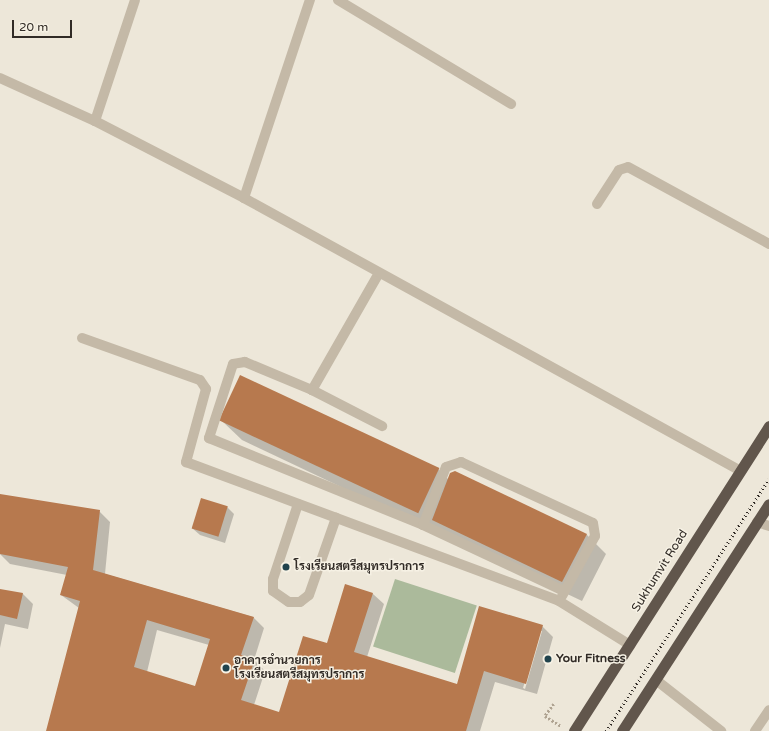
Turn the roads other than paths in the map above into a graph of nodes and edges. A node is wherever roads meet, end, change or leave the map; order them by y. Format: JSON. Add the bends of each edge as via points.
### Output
{"nodes":[{"id":1,"x":135,"y":0,"type":"edge"},
{"id":2,"x":310,"y":0,"type":"edge"},
{"id":3,"x":338,"y":0,"type":"edge"},
{"id":4,"x":0,"y":78,"type":"edge"},
{"id":5,"x":511,"y":104,"type":"dead end"},
{"id":6,"x":95,"y":121,"type":"junction"},
{"id":7,"x":244,"y":198,"type":"junction"},
{"id":8,"x":597,"y":204,"type":"dead end"},
{"id":9,"x":769,"y":244,"type":"edge"},
{"id":10,"x":379,"y":273,"type":"junction"},
{"id":11,"x":82,"y":338,"type":"dead end"},
{"id":12,"x":312,"y":390,"type":"junction"},
{"id":13,"x":382,"y":426,"type":"dead end"},
{"id":14,"x":769,"y":426,"type":"edge"},
{"id":15,"x":739,"y":470,"type":"junction"},
{"id":16,"x":298,"y":504,"type":"junction"},
{"id":17,"x":769,"y":504,"type":"edge"},
{"id":18,"x":336,"y":518,"type":"junction"},
{"id":19,"x":757,"y":522,"type":"junction"},
{"id":20,"x":423,"y":525,"type":"junction"},
{"id":21,"x":769,"y":526,"type":"edge"},
{"id":22,"x":564,"y":591,"type":"junction"},
{"id":23,"x":559,"y":601,"type":"junction"},
{"id":24,"x":630,"y":645,"type":"junction"},
{"id":25,"x":656,"y":680,"type":"junction"},
{"id":26,"x":769,"y":710,"type":"edge"},
{"id":27,"x":574,"y":731,"type":"edge"},
{"id":28,"x":622,"y":731,"type":"edge"},
{"id":29,"x":721,"y":731,"type":"edge"},
{"id":30,"x":755,"y":731,"type":"edge"}],
"edges":[{"from":1,"to":6,"type":"street"},
{"from":2,"to":7,"type":"street"},
{"from":3,"to":5,"type":"street"},
{"from":4,"to":6,"type":"street"},
{"from":6,"to":7,"type":"street"},
{"from":7,"to":10,"type":"street"},
{"from":8,"to":9,"type":"street","via":[[619,170],[628,167]]},
{"from":10,"to":12,"type":"street"},
{"from":10,"to":15,"type":"street"},
{"from":11,"to":16,"type":"street","via":[[200,380],[206,389],[186,462]]},
{"from":12,"to":13,"type":"street"},
{"from":12,"to":20,"type":"street","via":[[245,362],[233,364],[209,438]]},
{"from":14,"to":15,"type":"highway","name":"Sukhumvit Road"},
{"from":15,"to":24,"type":"highway","name":"Sukhumvit Road"},
{"from":16,"to":18,"type":"street"},
{"from":16,"to":18,"type":"street","via":[[273,579],[273,591],[289,602],[300,602],[309,595]]},
{"from":17,"to":19,"type":"highway"},
{"from":18,"to":23,"type":"street"},
{"from":19,"to":21,"type":"street"},
{"from":19,"to":25,"type":"highway"},
{"from":20,"to":22,"type":"street"},
{"from":20,"to":22,"type":"street","via":[[446,468],[461,462],[593,522],[595,536]]},
{"from":22,"to":23,"type":"street"},
{"from":23,"to":24,"type":"street"},
{"from":24,"to":27,"type":"highway","name":"Sukhumvit Road"},
{"from":25,"to":28,"type":"highway"},
{"from":25,"to":29,"type":"street"},
{"from":26,"to":30,"type":"street"}]}
